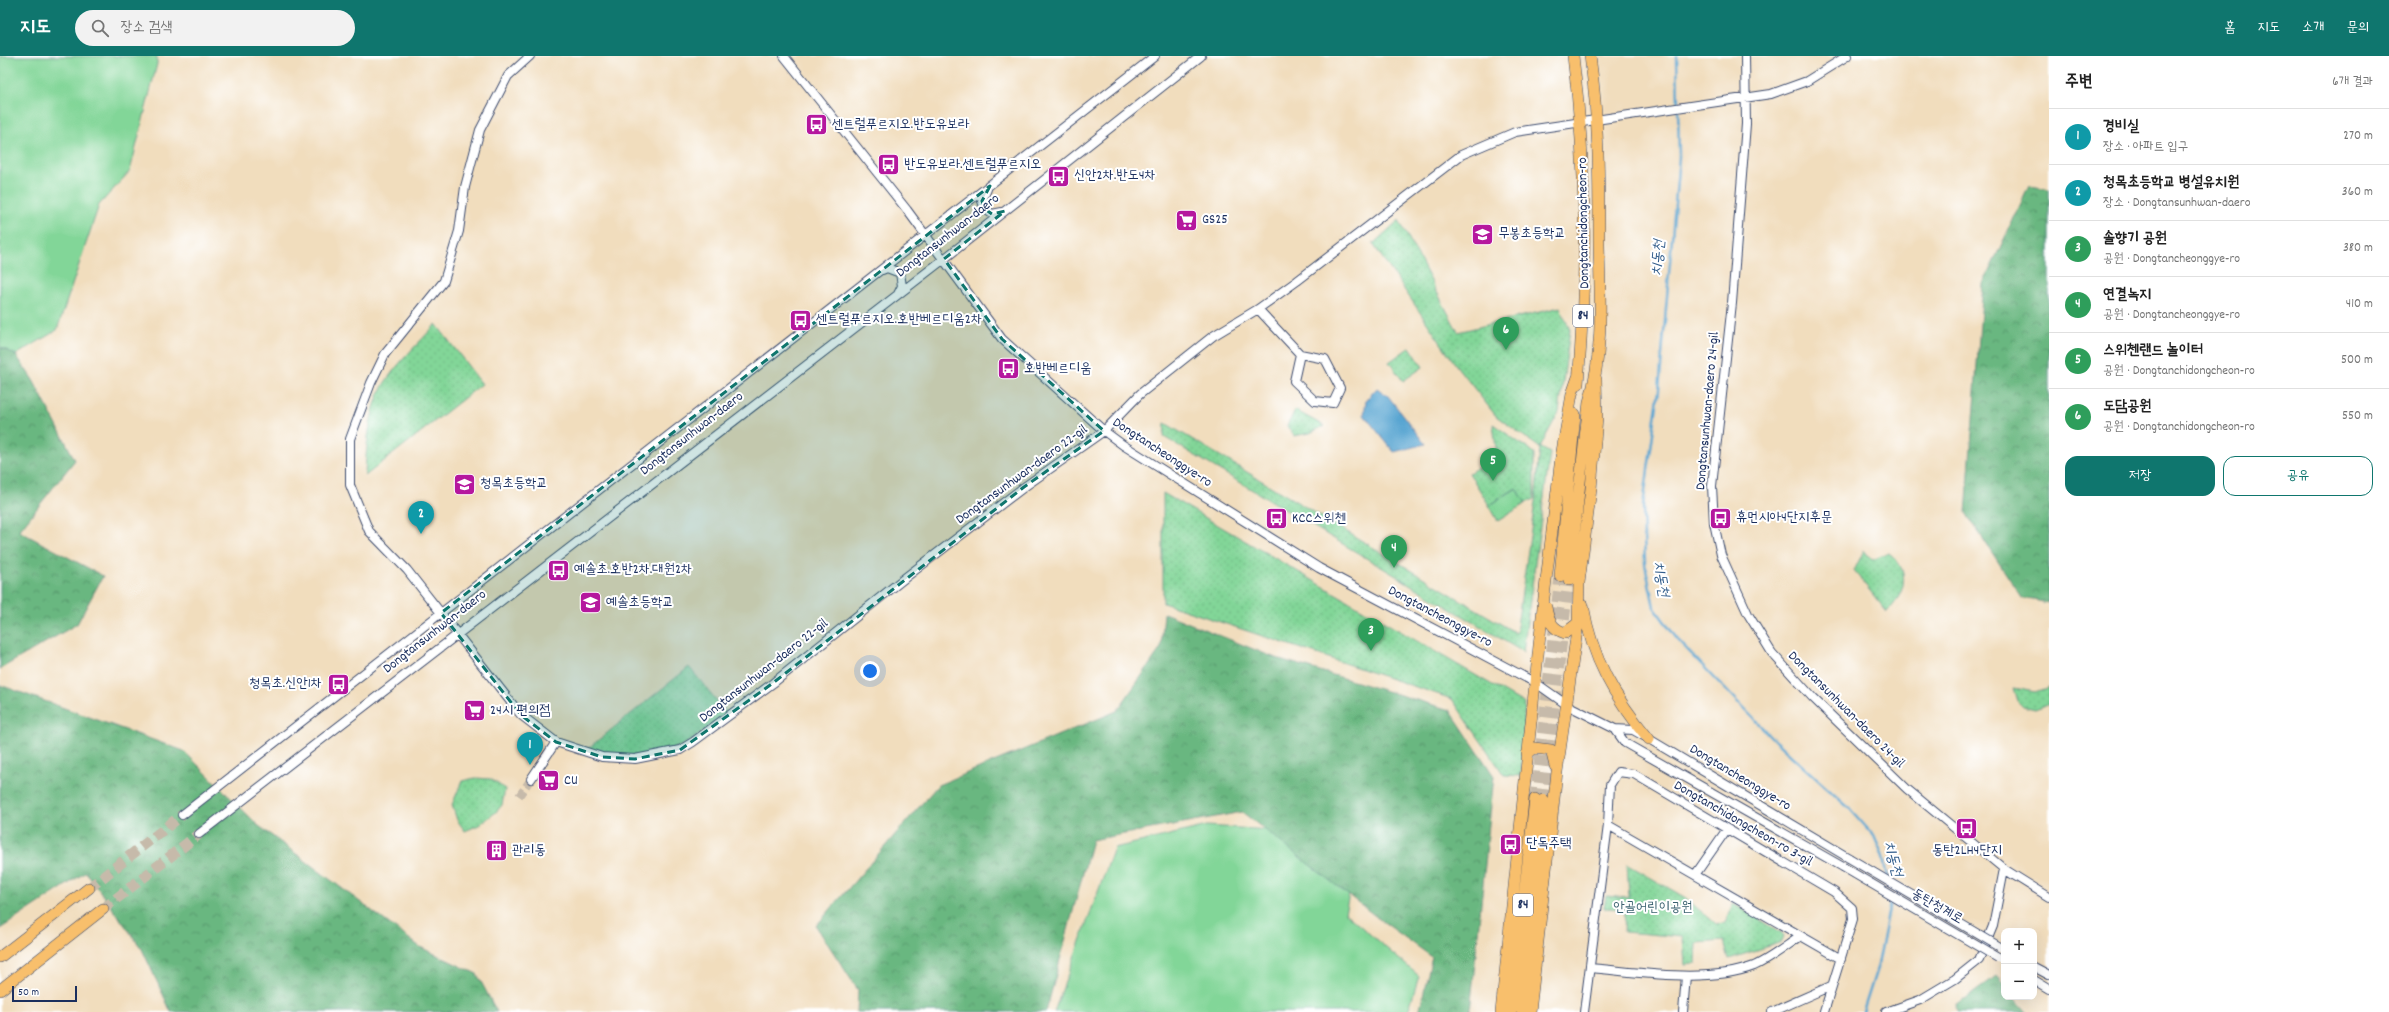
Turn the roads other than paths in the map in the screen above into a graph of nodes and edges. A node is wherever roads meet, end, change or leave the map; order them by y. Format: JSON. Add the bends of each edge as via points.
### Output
{"nodes":[{"id":1,"x":530,"y":56,"type":"edge"},
{"id":2,"x":784,"y":56,"type":"edge"},
{"id":3,"x":1155,"y":56,"type":"edge"},
{"id":4,"x":1201,"y":56,"type":"edge"},
{"id":5,"x":1573,"y":56,"type":"edge"},
{"id":6,"x":1590,"y":56,"type":"edge"},
{"id":7,"x":1745,"y":56,"type":"edge"},
{"id":8,"x":1847,"y":56,"type":"edge"},
{"id":9,"x":1746,"y":100,"type":"junction"},
{"id":10,"x":1598,"y":120,"type":"junction"},
{"id":11,"x":1581,"y":122,"type":"junction"},
{"id":12,"x":990,"y":186,"type":"junction"},
{"id":13,"x":1005,"y":211,"type":"junction"},
{"id":14,"x":926,"y":235,"type":"junction"},
{"id":15,"x":944,"y":259,"type":"junction"},
{"id":16,"x":878,"y":272,"type":"junction"},
{"id":17,"x":898,"y":295,"type":"junction"},
{"id":18,"x":1258,"y":309,"type":"junction"},
{"id":19,"x":1300,"y":354,"type":"junction"},
{"id":20,"x":1578,"y":377,"type":"junction"},
{"id":21,"x":1104,"y":431,"type":"junction"},
{"id":22,"x":1570,"y":580,"type":"junction"},
{"id":23,"x":1544,"y":597,"type":"junction"},
{"id":24,"x":441,"y":614,"type":"junction"},
{"id":25,"x":1578,"y":623,"type":"junction"},
{"id":26,"x":457,"y":634,"type":"junction"},
{"id":27,"x":1536,"y":682,"type":"junction"},
{"id":28,"x":1567,"y":705,"type":"junction"},
{"id":29,"x":1615,"y":729,"type":"junction"},
{"id":30,"x":1649,"y":739,"type":"junction"},
{"id":31,"x":556,"y":742,"type":"junction"},
{"id":32,"x":1528,"y":754,"type":"junction"},
{"id":33,"x":1557,"y":772,"type":"junction"},
{"id":34,"x":531,"y":779,"type":"tunnel mouth"},
{"id":35,"x":182,"y":815,"type":"tunnel mouth"},
{"id":36,"x":1608,"y":825,"type":"junction"},
{"id":37,"x":1727,"y":829,"type":"junction"},
{"id":38,"x":199,"y":834,"type":"tunnel mouth"},
{"id":39,"x":1849,"y":858,"type":"joint"},
{"id":40,"x":1842,"y":867,"type":"joint"},
{"id":41,"x":2004,"y":868,"type":"junction"},
{"id":42,"x":1695,"y":876,"type":"junction"},
{"id":43,"x":89,"y":888,"type":"tunnel mouth"},
{"id":44,"x":2049,"y":897,"type":"edge"},
{"id":45,"x":103,"y":909,"type":"tunnel mouth"},
{"id":46,"x":1801,"y":936,"type":"junction"},
{"id":47,"x":2001,"y":947,"type":"edge"},
{"id":48,"x":0,"y":958,"type":"edge"},
{"id":49,"x":1841,"y":959,"type":"junction"},
{"id":50,"x":2001,"y":960,"type":"edge"},
{"id":51,"x":1590,"y":968,"type":"junction"},
{"id":52,"x":2037,"y":969,"type":"edge"},
{"id":53,"x":2049,"y":975,"type":"edge"},
{"id":54,"x":1686,"y":976,"type":"junction"},
{"id":55,"x":2037,"y":982,"type":"edge"},
{"id":56,"x":1831,"y":986,"type":"junction"},
{"id":57,"x":2049,"y":988,"type":"edge"},
{"id":58,"x":0,"y":990,"type":"edge"},
{"id":59,"x":1890,"y":1010,"type":"edge"},
{"id":60,"x":1501,"y":1012,"type":"edge"},
{"id":61,"x":1510,"y":1012,"type":"edge"},
{"id":62,"x":1522,"y":1012,"type":"edge"},
{"id":63,"x":1530,"y":1012,"type":"edge"},
{"id":64,"x":1584,"y":1012,"type":"edge"},
{"id":65,"x":1683,"y":1012,"type":"edge"},
{"id":66,"x":1772,"y":1012,"type":"edge"},
{"id":67,"x":1824,"y":1012,"type":"edge"}],
"edges":[{"from":1,"to":24,"type":"street","name":"Dongtansunhwan-daero 22-gil","via":[[508,76],[480,130],[465,186],[459,231],[444,281],[385,354],[350,439],[350,485],[369,531],[407,570]]},
{"from":2,"to":14,"type":"street","name":"Dongtancheonggye-ro"},
{"from":3,"to":12,"type":"street","name":"Dongtansunhwan-daero"},
{"from":4,"to":13,"type":"street","name":"Dongtansunhwan-daero"},
{"from":5,"to":11,"type":"main road","name":"Dongtanchidongcheon-ro","number":"84"},
{"from":6,"to":10,"type":"main road","name":"Dongtanchidongcheon-ro","number":"84"},
{"from":7,"to":9,"type":"street","name":"Dongtansunhwan-daero 24-gil"},
{"from":8,"to":9,"type":"street","via":[[1807,81]]},
{"from":9,"to":10,"type":"street"},
{"from":9,"to":41,"type":"street","name":"Dongtansunhwan-daero 24-gil","via":[[1732,303],[1712,486],[1714,523],[1720,555],[1748,614],[1772,654],[1813,698],[1907,788]]},
{"from":10,"to":11,"type":"street","name":"Dongtansunhwan-daero 22-gil"},
{"from":10,"to":22,"type":"main road","name":"Dongtanchidongcheon-ro","number":"84","via":[[1600,318],[1596,379],[1597,418],[1591,489]]},
{"from":11,"to":18,"type":"street","name":"Dongtansunhwan-daero 22-gil","via":[[1515,132],[1461,155]]},
{"from":11,"to":20,"type":"main road","name":"Dongtanchidongcheon-ro","number":"84","via":[[1586,203],[1584,300]]},
{"from":12,"to":13,"type":"street","via":[[984,193],[982,202],[985,209],[992,214]]},
{"from":12,"to":14,"type":"street","name":"Dongtansunhwan-daero"},
{"from":13,"to":15,"type":"street","name":"Dongtansunhwan-daero"},
{"from":14,"to":15,"type":"street","name":"Dongtancheonggye-ro"},
{"from":14,"to":16,"type":"street","name":"Dongtansunhwan-daero"},
{"from":15,"to":17,"type":"street","name":"Dongtansunhwan-daero"},
{"from":15,"to":21,"type":"street","name":"Dongtancheonggye-ro","via":[[1002,339]]},
{"from":16,"to":17,"type":"street","via":[[887,268],[900,273],[902,286]]},
{"from":16,"to":24,"type":"street","name":"Dongtansunhwan-daero"},
{"from":17,"to":26,"type":"street","name":"Dongtansunhwan-daero"},
{"from":18,"to":19,"type":"street"},
{"from":18,"to":21,"type":"street","name":"Dongtansunhwan-daero 22-gil","via":[[1207,341],[1140,394]]},
{"from":19,"to":19,"type":"street","via":[[1294,380],[1315,401],[1333,403],[1340,388],[1325,359]]},
{"from":20,"to":22,"type":"main road","name":"Dongtanchidongcheon-ro","number":"84"},
{"from":20,"to":23,"type":"main road","via":[[1572,394],[1561,457]]},
{"from":21,"to":27,"type":"street","name":"Dongtancheonggye-ro","via":[[1122,445],[1319,568]]},
{"from":21,"to":31,"type":"street","name":"Dongtansunhwan-daero 22-gil","via":[[1024,487],[773,683],[680,750],[635,759],[602,757]]},
{"from":22,"to":25,"type":"main road"},
{"from":22,"to":30,"type":"main road","via":[[1604,675],[1627,713]]},
{"from":23,"to":25,"type":"main road","via":[[1547,616],[1557,630],[1564,633]]},
{"from":23,"to":27,"type":"main road"},
{"from":24,"to":26,"type":"street","name":"Dongtansunhwan-daero 22-gil"},
{"from":24,"to":35,"type":"street","name":"Dongtansunhwan-daero"},
{"from":25,"to":28,"type":"main road"},
{"from":26,"to":31,"type":"street","name":"Dongtansunhwan-daero 22-gil","via":[[521,716]]},
{"from":26,"to":38,"type":"street","name":"Dongtansunhwan-daero"},
{"from":27,"to":28,"type":"street","name":"Dongtancheonggye-ro"},
{"from":27,"to":32,"type":"main road"},
{"from":28,"to":29,"type":"street","name":"Dongtancheonggye-ro"},
{"from":28,"to":33,"type":"main road"},
{"from":29,"to":30,"type":"street","name":"Dongtancheonggye-ro","via":[[1633,730]]},
{"from":29,"to":40,"type":"street","name":"Dongtancheonggye-ro","via":[[1625,743]]},
{"from":30,"to":39,"type":"street","name":"Dongtancheonggye-ro"},
{"from":31,"to":34,"type":"street"},
{"from":32,"to":33,"type":"main road","via":[[1534,748],[1551,750]]},
{"from":32,"to":60,"type":"main road"},
{"from":33,"to":63,"type":"main road"},
{"from":36,"to":37,"type":"street","name":"Dongtanchidongcheon-ro 3-gil","via":[[1610,785],[1618,772],[1634,774]]},
{"from":36,"to":42,"type":"street"},
{"from":36,"to":51,"type":"street","name":"Dongtanchidongcheon-ro 3-gil"},
{"from":37,"to":42,"type":"street"},
{"from":37,"to":49,"type":"street","name":"Dongtanchidongcheon-ro 3-gil","via":[[1834,892],[1852,908],[1853,919]]},
{"from":39,"to":47,"type":"street","name":"동탄청계로","bridge":true},
{"from":40,"to":50,"type":"street","name":"동탄청계로","bridge":true},
{"from":41,"to":44,"type":"street","name":"Dongtansunhwan-daero 24-gil"},
{"from":41,"to":59,"type":"street","via":[[1993,926],[1979,960],[1955,979],[1920,1000]]},
{"from":42,"to":46,"type":"street"},
{"from":43,"to":48,"type":"main road"},
{"from":45,"to":58,"type":"main road"},
{"from":46,"to":49,"type":"street"},
{"from":46,"to":54,"type":"street","via":[[1754,966]]},
{"from":49,"to":56,"type":"street","name":"Dongtanchidongcheon-ro 3-gil"},
{"from":51,"to":54,"type":"street"},
{"from":51,"to":64,"type":"street","name":"Dongtanchidongcheon-ro 3-gil"},
{"from":52,"to":53,"type":"street"},
{"from":54,"to":65,"type":"street"},
{"from":55,"to":57,"type":"street"},
{"from":56,"to":66,"type":"street"},
{"from":56,"to":67,"type":"street","name":"Dongtanchidongcheon-ro 3-gil"},
{"from":61,"to":62,"type":"main road","number":"84","via":[[1539,800]]}]}
